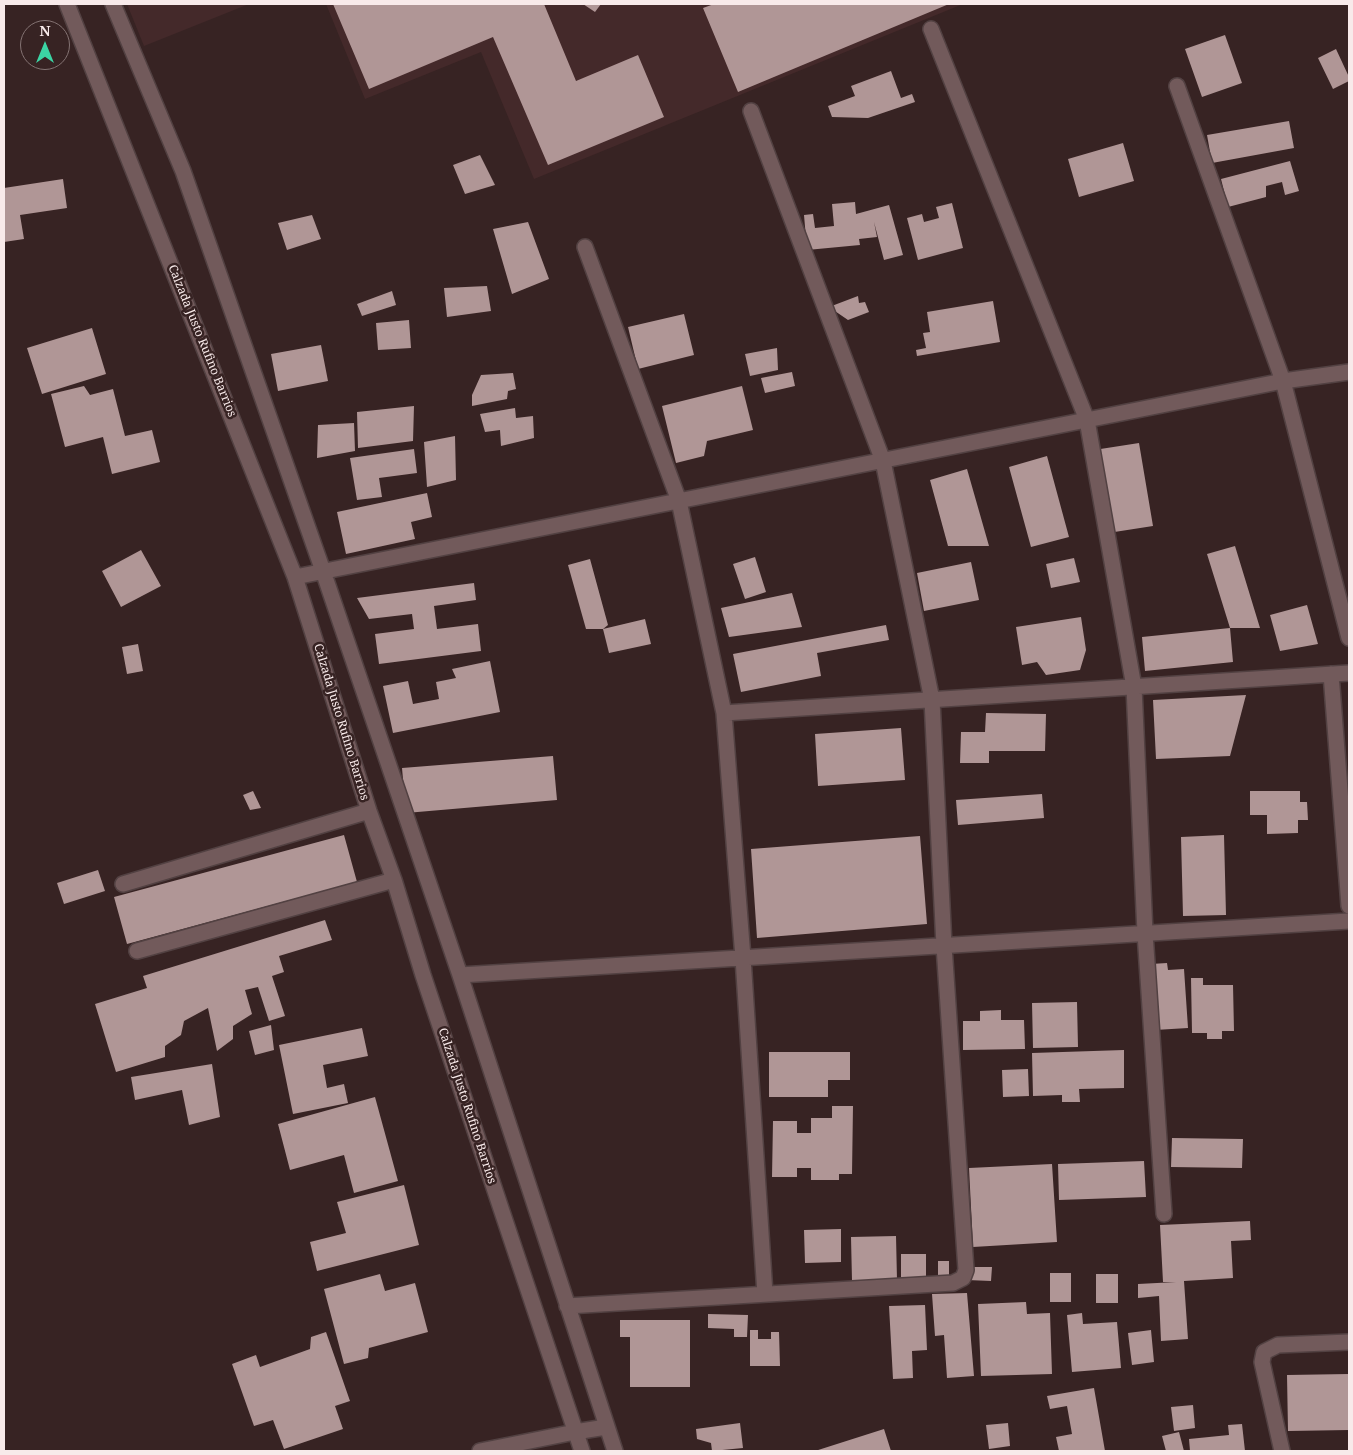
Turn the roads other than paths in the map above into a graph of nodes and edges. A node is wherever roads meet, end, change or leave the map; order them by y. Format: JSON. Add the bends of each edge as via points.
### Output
{"nodes":[{"id":1,"x":67,"y":4,"type":"edge"},
{"id":2,"x":113,"y":4,"type":"edge"},
{"id":3,"x":931,"y":29,"type":"dead end"},
{"id":4,"x":1177,"y":86,"type":"dead end"},
{"id":5,"x":750,"y":111,"type":"dead end"},
{"id":6,"x":585,"y":247,"type":"dead end"},
{"id":7,"x":1349,"y":372,"type":"edge"},
{"id":8,"x":1283,"y":381,"type":"junction"},
{"id":9,"x":1086,"y":420,"type":"junction"},
{"id":10,"x":883,"y":460,"type":"junction"},
{"id":11,"x":679,"y":501,"type":"junction"},
{"id":12,"x":323,"y":571,"type":"junction"},
{"id":13,"x":296,"y":577,"type":"junction"},
{"id":14,"x":1349,"y":638,"type":"edge"},
{"id":15,"x":1349,"y":673,"type":"edge"},
{"id":16,"x":1331,"y":674,"type":"junction"},
{"id":17,"x":1134,"y":687,"type":"junction"},
{"id":18,"x":932,"y":700,"type":"junction"},
{"id":19,"x":724,"y":713,"type":"junction"},
{"id":20,"x":368,"y":811,"type":"junction"},
{"id":21,"x":394,"y":880,"type":"junction"},
{"id":22,"x":123,"y":884,"type":"dead end"},
{"id":23,"x":1349,"y":906,"type":"edge"},
{"id":24,"x":1349,"y":921,"type":"edge"},
{"id":25,"x":1145,"y":934,"type":"junction"},
{"id":26,"x":944,"y":946,"type":"junction"},
{"id":27,"x":137,"y":951,"type":"dead end"},
{"id":28,"x":743,"y":958,"type":"junction"},
{"id":29,"x":460,"y":975,"type":"junction"},
{"id":30,"x":1164,"y":1214,"type":"dead end"},
{"id":31,"x":765,"y":1294,"type":"junction"},
{"id":32,"x":567,"y":1306,"type":"junction"},
{"id":33,"x":1349,"y":1342,"type":"edge"},
{"id":34,"x":606,"y":1427,"type":"junction"},
{"id":35,"x":575,"y":1432,"type":"junction"},
{"id":36,"x":480,"y":1451,"type":"edge"},
{"id":37,"x":582,"y":1451,"type":"edge"},
{"id":38,"x":615,"y":1451,"type":"edge"},
{"id":39,"x":1282,"y":1451,"type":"edge"}],
"edges":[{"from":1,"to":13,"type":"street","name":"Calzada Justo Rufino Barrios"},
{"from":2,"to":12,"type":"street","via":[[183,171]]},
{"from":3,"to":9,"type":"street"},
{"from":4,"to":8,"type":"street"},
{"from":5,"to":10,"type":"street"},
{"from":6,"to":11,"type":"street"},
{"from":7,"to":8,"type":"street"},
{"from":8,"to":9,"type":"street"},
{"from":8,"to":14,"type":"street"},
{"from":9,"to":10,"type":"street"},
{"from":9,"to":17,"type":"street"},
{"from":10,"to":11,"type":"street"},
{"from":10,"to":18,"type":"street"},
{"from":11,"to":12,"type":"street"},
{"from":11,"to":19,"type":"street"},
{"from":12,"to":13,"type":"street"},
{"from":12,"to":29,"type":"street"},
{"from":13,"to":20,"type":"street","name":"Calzada Justo Rufino Barrios"},
{"from":15,"to":16,"type":"street"},
{"from":16,"to":17,"type":"street"},
{"from":16,"to":23,"type":"street"},
{"from":17,"to":18,"type":"street"},
{"from":17,"to":25,"type":"street"},
{"from":18,"to":19,"type":"street"},
{"from":18,"to":26,"type":"street"},
{"from":19,"to":28,"type":"street"},
{"from":20,"to":21,"type":"street","name":"Calzada Justo Rufino Barrios"},
{"from":20,"to":22,"type":"street"},
{"from":21,"to":27,"type":"street"},
{"from":21,"to":35,"type":"street","name":"Calzada Justo Rufino Barrios"},
{"from":24,"to":25,"type":"street"},
{"from":25,"to":26,"type":"street"},
{"from":25,"to":30,"type":"street"},
{"from":26,"to":28,"type":"street"},
{"from":26,"to":31,"type":"street","via":[[966,1270],[962,1278],[953,1283]]},
{"from":28,"to":29,"type":"street"},
{"from":28,"to":31,"type":"street"},
{"from":29,"to":32,"type":"street"},
{"from":31,"to":32,"type":"street"},
{"from":32,"to":34,"type":"street"},
{"from":33,"to":39,"type":"street","via":[[1278,1345],[1264,1352],[1262,1362]]},
{"from":34,"to":35,"type":"street"},
{"from":34,"to":38,"type":"street"},
{"from":35,"to":36,"type":"street"},
{"from":35,"to":37,"type":"street","name":"Calzada Justo Rufino Barrios"}]}
